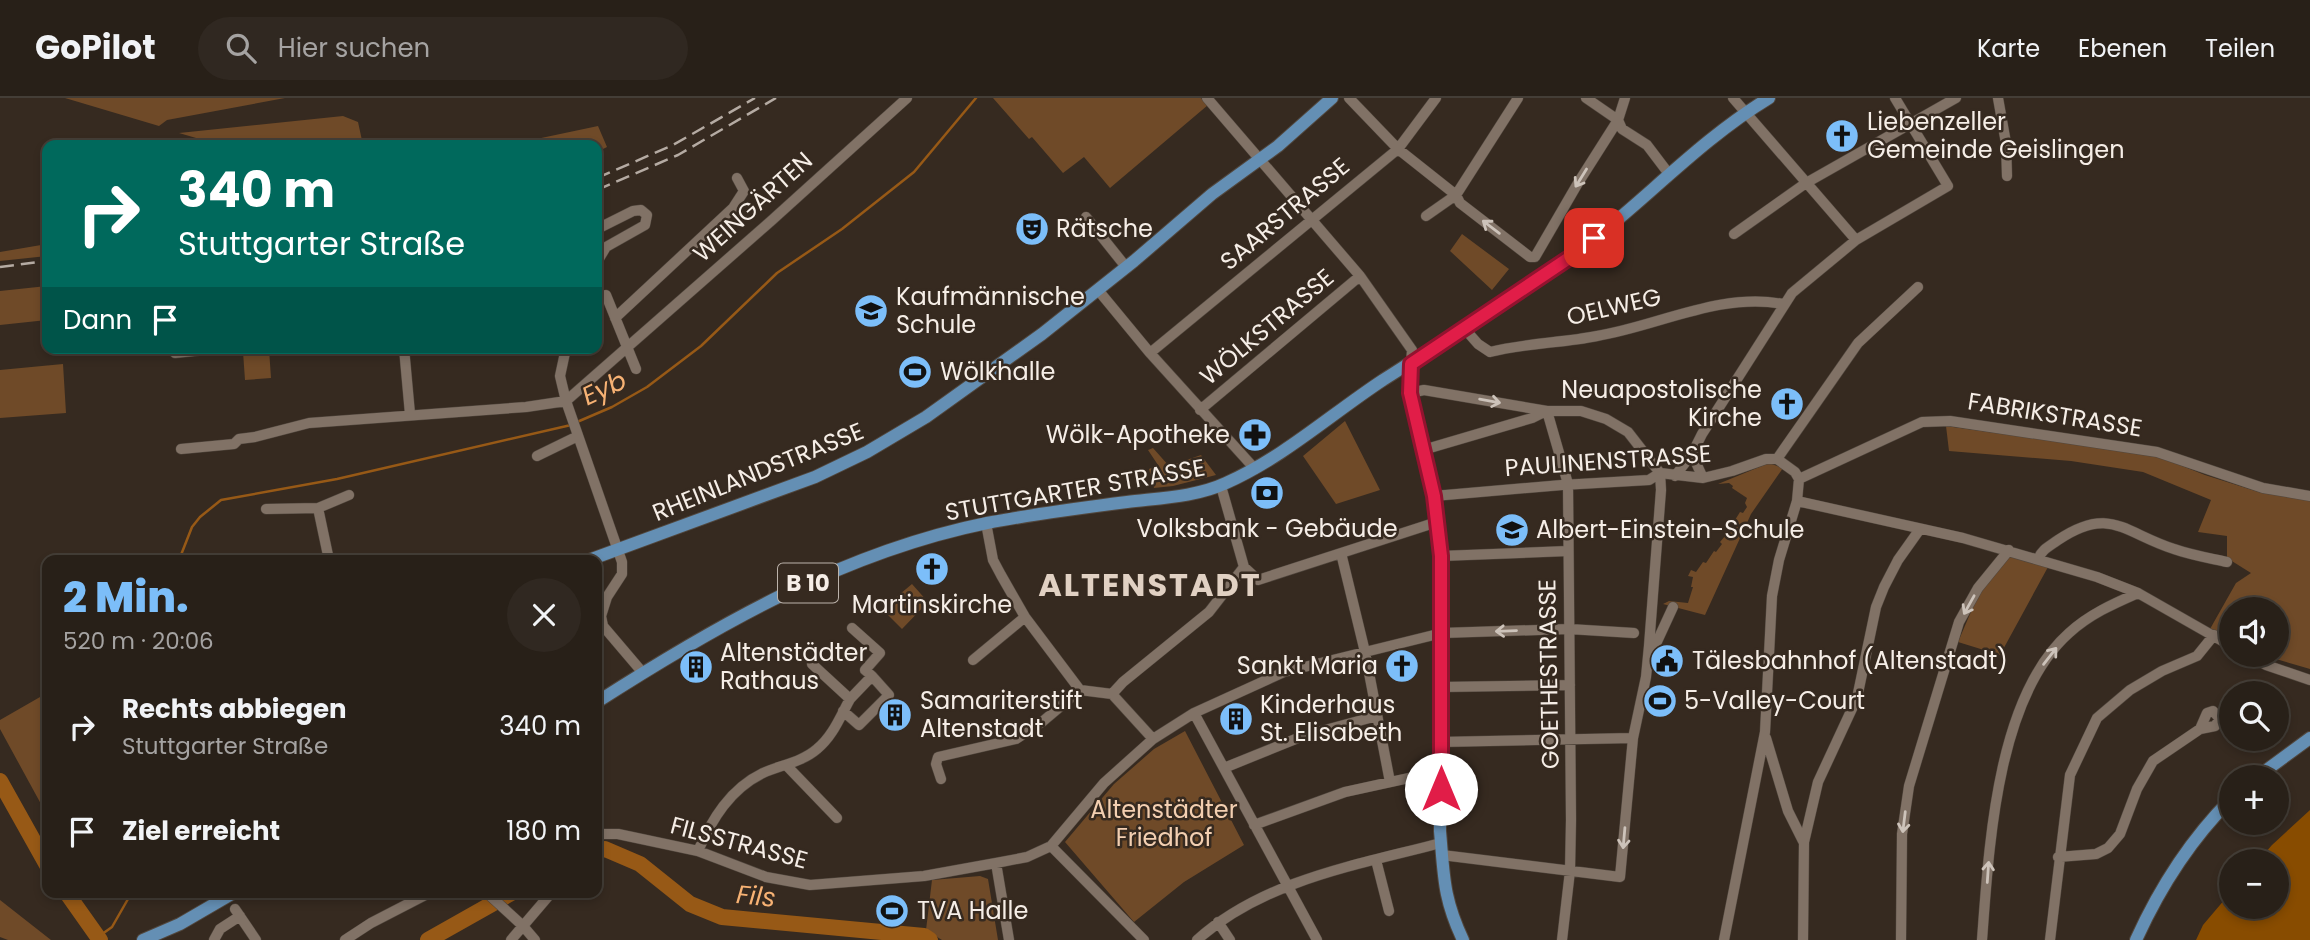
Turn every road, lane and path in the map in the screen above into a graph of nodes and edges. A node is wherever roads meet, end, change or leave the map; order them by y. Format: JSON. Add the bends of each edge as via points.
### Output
{"nodes":[{"id":1,"x":907,"y":98,"type":"edge"},
{"id":2,"x":1207,"y":98,"type":"edge"},
{"id":3,"x":1332,"y":98,"type":"edge"},
{"id":4,"x":1349,"y":98,"type":"edge"},
{"id":5,"x":1436,"y":98,"type":"edge"},
{"id":6,"x":1518,"y":98,"type":"edge"},
{"id":7,"x":1586,"y":98,"type":"edge"},
{"id":8,"x":1625,"y":98,"type":"edge"},
{"id":9,"x":1733,"y":98,"type":"edge"},
{"id":10,"x":1769,"y":98,"type":"edge"},
{"id":11,"x":1895,"y":98,"type":"edge"},
{"id":12,"x":1956,"y":98,"type":"edge"},
{"id":13,"x":1998,"y":98,"type":"edge"},
{"id":14,"x":1745,"y":113,"type":"junction"},
{"id":15,"x":1618,"y":120,"type":"junction"},
{"id":16,"x":1909,"y":123,"type":"junction"},
{"id":17,"x":1398,"y":149,"type":"junction"},
{"id":18,"x":1260,"y":158,"type":"junction"},
{"id":19,"x":1669,"y":174,"type":"junction"},
{"id":20,"x":2007,"y":176,"type":"dead end"},
{"id":21,"x":737,"y":178,"type":"dead end"},
{"id":22,"x":1806,"y":183,"type":"junction"},
{"id":23,"x":1456,"y":195,"type":"junction"},
{"id":24,"x":1086,"y":216,"type":"dead end"},
{"id":25,"x":1426,"y":216,"type":"dead end"},
{"id":26,"x":1313,"y":218,"type":"junction"},
{"id":27,"x":602,"y":226,"type":"edge"},
{"id":28,"x":1734,"y":234,"type":"dead end"},
{"id":29,"x":1856,"y":240,"type":"junction"},
{"id":30,"x":602,"y":254,"type":"edge"},
{"id":31,"x":1126,"y":267,"type":"junction"},
{"id":32,"x":1360,"y":276,"type":"junction"},
{"id":33,"x":1918,"y":287,"type":"dead end"},
{"id":34,"x":1098,"y":290,"type":"junction"},
{"id":35,"x":606,"y":295,"type":"dead end"},
{"id":36,"x":1783,"y":304,"type":"junction"},
{"id":37,"x":615,"y":318,"type":"junction"},
{"id":38,"x":1464,"y":328,"type":"junction"},
{"id":39,"x":626,"y":347,"type":"junction"},
{"id":40,"x":405,"y":354,"type":"edge"},
{"id":41,"x":565,"y":354,"type":"edge"},
{"id":42,"x":1150,"y":354,"type":"junction"},
{"id":43,"x":1411,"y":364,"type":"junction"},
{"id":44,"x":636,"y":369,"type":"dead end"},
{"id":45,"x":1410,"y":393,"type":"junction"},
{"id":46,"x":567,"y":405,"type":"junction"},
{"id":47,"x":1200,"y":410,"type":"junction"},
{"id":48,"x":1547,"y":411,"type":"junction"},
{"id":49,"x":410,"y":414,"type":"junction"},
{"id":50,"x":577,"y":434,"type":"junction"},
{"id":51,"x":181,"y":449,"type":"dead end"},
{"id":52,"x":1423,"y":450,"type":"junction"},
{"id":53,"x":1692,"y":454,"type":"junction"},
{"id":54,"x":537,"y":456,"type":"dead end"},
{"id":55,"x":1777,"y":458,"type":"junction"},
{"id":56,"x":1255,"y":470,"type":"junction"},
{"id":57,"x":1660,"y":473,"type":"junction"},
{"id":58,"x":1680,"y":476,"type":"junction"},
{"id":59,"x":1703,"y":478,"type":"junction"},
{"id":60,"x":1799,"y":479,"type":"junction"},
{"id":61,"x":1568,"y":484,"type":"junction"},
{"id":62,"x":1221,"y":486,"type":"junction"},
{"id":63,"x":349,"y":495,"type":"dead end"},
{"id":64,"x":1434,"y":496,"type":"junction"},
{"id":65,"x":2310,"y":496,"type":"edge"},
{"id":66,"x":1797,"y":501,"type":"junction"},
{"id":67,"x":318,"y":508,"type":"junction"},
{"id":68,"x":266,"y":509,"type":"dead end"},
{"id":69,"x":1437,"y":522,"type":"junction"},
{"id":70,"x":986,"y":523,"type":"junction"},
{"id":71,"x":1920,"y":529,"type":"junction"},
{"id":72,"x":618,"y":550,"type":"junction"},
{"id":73,"x":2009,"y":550,"type":"junction"},
{"id":74,"x":1569,"y":551,"type":"junction"},
{"id":75,"x":1341,"y":553,"type":"junction"},
{"id":76,"x":328,"y":555,"type":"edge"},
{"id":77,"x":602,"y":556,"type":"edge"},
{"id":78,"x":1441,"y":556,"type":"junction"},
{"id":79,"x":2038,"y":559,"type":"junction"},
{"id":80,"x":2227,"y":562,"type":"dead end"},
{"id":81,"x":1244,"y":567,"type":"junction"},
{"id":82,"x":2138,"y":593,"type":"junction"},
{"id":83,"x":1673,"y":607,"type":"dead end"},
{"id":84,"x":602,"y":613,"type":"edge"},
{"id":85,"x":1025,"y":617,"type":"junction"},
{"id":86,"x":602,"y":621,"type":"edge"},
{"id":87,"x":852,"y":628,"type":"dead end"},
{"id":88,"x":1569,"y":629,"type":"junction"},
{"id":89,"x":1442,"y":633,"type":"junction"},
{"id":90,"x":1634,"y":633,"type":"dead end"},
{"id":91,"x":2214,"y":635,"type":"junction"},
{"id":92,"x":2219,"y":638,"type":"edge"},
{"id":93,"x":1649,"y":646,"type":"junction"},
{"id":94,"x":1365,"y":652,"type":"junction"},
{"id":95,"x":973,"y":660,"type":"dead end"},
{"id":96,"x":812,"y":664,"type":"dead end"},
{"id":97,"x":2272,"y":667,"type":"edge"},
{"id":98,"x":643,"y":673,"type":"junction"},
{"id":99,"x":872,"y":676,"type":"junction"},
{"id":100,"x":2310,"y":680,"type":"edge"},
{"id":101,"x":1570,"y":685,"type":"junction"},
{"id":102,"x":1441,"y":687,"type":"junction"},
{"id":103,"x":1080,"y":690,"type":"junction"},
{"id":104,"x":1112,"y":694,"type":"junction"},
{"id":105,"x":602,"y":699,"type":"edge"},
{"id":106,"x":850,"y":699,"type":"junction"},
{"id":107,"x":843,"y":712,"type":"junction"},
{"id":108,"x":1195,"y":713,"type":"junction"},
{"id":109,"x":1377,"y":716,"type":"junction"},
{"id":110,"x":2200,"y":729,"type":"dead end"},
{"id":111,"x":1765,"y":732,"type":"junction"},
{"id":112,"x":1633,"y":738,"type":"junction"},
{"id":113,"x":2310,"y":738,"type":"edge"},
{"id":114,"x":1153,"y":739,"type":"junction"},
{"id":115,"x":1571,"y":740,"type":"junction"},
{"id":116,"x":1440,"y":742,"type":"junction"},
{"id":117,"x":786,"y":765,"type":"junction"},
{"id":118,"x":2273,"y":765,"type":"edge"},
{"id":119,"x":1224,"y":768,"type":"junction"},
{"id":120,"x":1441,"y":771,"type":"junction"},
{"id":121,"x":940,"y":779,"type":"dead end"},
{"id":122,"x":1390,"y":782,"type":"junction"},
{"id":123,"x":2219,"y":811,"type":"edge"},
{"id":124,"x":837,"y":818,"type":"dead end"},
{"id":125,"x":1254,"y":825,"type":"junction"},
{"id":126,"x":602,"y":834,"type":"edge"},
{"id":127,"x":1804,"y":842,"type":"junction"},
{"id":128,"x":1052,"y":846,"type":"junction"},
{"id":129,"x":1442,"y":849,"type":"junction"},
{"id":130,"x":698,"y":851,"type":"junction"},
{"id":131,"x":2058,"y":857,"type":"junction"},
{"id":132,"x":1376,"y":860,"type":"junction"},
{"id":133,"x":996,"y":863,"type":"junction"},
{"id":134,"x":1570,"y":871,"type":"junction"},
{"id":135,"x":1287,"y":886,"type":"junction"},
{"id":136,"x":224,"y":898,"type":"edge"},
{"id":137,"x":419,"y":898,"type":"edge"},
{"id":138,"x":493,"y":898,"type":"edge"},
{"id":139,"x":547,"y":898,"type":"edge"},
{"id":140,"x":1389,"y":911,"type":"dead end"},
{"id":141,"x":1218,"y":922,"type":"junction"},
{"id":142,"x":523,"y":926,"type":"junction"},
{"id":143,"x":143,"y":940,"type":"edge"},
{"id":144,"x":214,"y":940,"type":"edge"},
{"id":145,"x":256,"y":940,"type":"edge"},
{"id":146,"x":345,"y":940,"type":"edge"},
{"id":147,"x":511,"y":940,"type":"edge"},
{"id":148,"x":535,"y":940,"type":"edge"},
{"id":149,"x":1009,"y":940,"type":"edge"},
{"id":150,"x":1144,"y":940,"type":"edge"},
{"id":151,"x":1197,"y":940,"type":"edge"},
{"id":152,"x":1230,"y":940,"type":"edge"},
{"id":153,"x":1317,"y":940,"type":"edge"},
{"id":154,"x":1463,"y":940,"type":"edge"},
{"id":155,"x":1562,"y":940,"type":"edge"},
{"id":156,"x":1724,"y":940,"type":"edge"},
{"id":157,"x":1803,"y":940,"type":"edge"},
{"id":158,"x":1901,"y":940,"type":"edge"},
{"id":159,"x":1982,"y":940,"type":"edge"},
{"id":160,"x":2050,"y":940,"type":"edge"},
{"id":161,"x":2136,"y":940,"type":"edge"}],
"edges":[{"from":1,"to":39,"type":"street","name":"WEINGÄRTEN"},
{"from":2,"to":18,"type":"street"},
{"from":3,"to":18,"type":"main road","name":"RHEINLANDSTRASSE"},
{"from":4,"to":17,"type":"street"},
{"from":5,"to":17,"type":"street","name":"SAARSTRASSE"},
{"from":6,"to":23,"type":"street"},
{"from":7,"to":15,"type":"street"},
{"from":8,"to":15,"type":"street"},
{"from":9,"to":14,"type":"street"},
{"from":10,"to":14,"type":"main road","name":"STUTTGARTER STRASSE","number":"B 10"},
{"from":11,"to":16,"type":"street"},
{"from":12,"to":16,"type":"street"},
{"from":13,"to":20,"type":"street"},
{"from":14,"to":19,"type":"main road","name":"STUTTGARTER STRASSE","number":"B 10"},
{"from":14,"to":22,"type":"street"},
{"from":15,"to":19,"type":"street","via":[[1622,129],[1647,145]]},
{"from":15,"to":23,"type":"street","one_way":true,"via":[[1535,257],[1460,203]]},
{"from":16,"to":22,"type":"street"},
{"from":16,"to":29,"type":"street","via":[[1948,187]]},
{"from":17,"to":23,"type":"street"},
{"from":17,"to":26,"type":"street","name":"SAARSTRASSE"},
{"from":18,"to":26,"type":"street"},
{"from":18,"to":31,"type":"main road","name":"RHEINLANDSTRASSE"},
{"from":19,"to":38,"type":"main road","name":"STUTTGARTER STRASSE","number":"B 10","via":[[1575,254]]},
{"from":21,"to":37,"type":"street","name":"WEINGÄRTEN","via":[[744,191],[733,208]]},
{"from":22,"to":28,"type":"street"},
{"from":22,"to":29,"type":"street"},
{"from":23,"to":25,"type":"street"},
{"from":24,"to":31,"type":"street"},
{"from":26,"to":32,"type":"street"},
{"from":26,"to":42,"type":"street","name":"SAARSTRASSE"},
{"from":27,"to":30,"type":"street","via":[[633,211],[647,215],[645,225]]},
{"from":29,"to":36,"type":"street"},
{"from":31,"to":34,"type":"main road","name":"RHEINLANDSTRASSE"},
{"from":32,"to":43,"type":"street","via":[[1412,351]]},
{"from":32,"to":47,"type":"street","name":"WÖLKSTRASSE"},
{"from":33,"to":55,"type":"street","via":[[1858,343]]},
{"from":34,"to":42,"type":"street"},
{"from":34,"to":72,"type":"main road","name":"RHEINLANDSTRASSE","via":[[987,376],[867,452],[803,481]]},
{"from":35,"to":37,"type":"street"},
{"from":36,"to":38,"type":"street","name":"OELWEG","via":[[1731,304],[1596,337],[1490,352]]},
{"from":36,"to":53,"type":"street"},
{"from":37,"to":39,"type":"street"},
{"from":38,"to":43,"type":"main road","name":"STUTTGARTER STRASSE","number":"B 10"},
{"from":39,"to":44,"type":"street"},
{"from":39,"to":46,"type":"street","name":"WEINGÄRTEN"},
{"from":40,"to":49,"type":"street"},
{"from":41,"to":46,"type":"street","via":[[560,376]]},
{"from":42,"to":47,"type":"street"},
{"from":43,"to":45,"type":"main road"},
{"from":43,"to":56,"type":"main road","name":"STUTTGARTER STRASSE","number":"B 10"},
{"from":45,"to":48,"type":"street","one_way":true,"via":[[1424,390]]},
{"from":45,"to":52,"type":"main road"},
{"from":46,"to":49,"type":"street"},
{"from":46,"to":50,"type":"street"},
{"from":47,"to":56,"type":"street"},
{"from":48,"to":52,"type":"street"},
{"from":48,"to":57,"type":"street","via":[[1581,411],[1606,419],[1628,432]]},
{"from":48,"to":61,"type":"street","name":"GOETHESTRASSE"},
{"from":49,"to":51,"type":"street","via":[[309,423],[234,444]]},
{"from":50,"to":54,"type":"street"},
{"from":50,"to":72,"type":"street"},
{"from":52,"to":64,"type":"main road"},
{"from":53,"to":58,"type":"street"},
{"from":53,"to":59,"type":"street"},
{"from":55,"to":59,"type":"street","name":"PAULINENSTRASSE"},
{"from":55,"to":60,"type":"street"},
{"from":56,"to":62,"type":"main road","name":"STUTTGARTER STRASSE","number":"B 10"},
{"from":57,"to":58,"type":"street","name":"PAULINENSTRASSE"},
{"from":57,"to":61,"type":"street","name":"PAULINENSTRASSE","via":[[1649,480]]},
{"from":57,"to":93,"type":"street"},
{"from":58,"to":59,"type":"street","name":"PAULINENSTRASSE"},
{"from":60,"to":65,"type":"street","name":"FABRIKSTRASSE","via":[[1922,422],[1950,421],[2157,452],[2263,488]]},
{"from":60,"to":66,"type":"street"},
{"from":61,"to":64,"type":"street","name":"PAULINENSTRASSE"},
{"from":61,"to":74,"type":"street","name":"GOETHESTRASSE"},
{"from":62,"to":70,"type":"main road","name":"STUTTGARTER STRASSE","number":"B 10"},
{"from":62,"to":81,"type":"street"},
{"from":63,"to":67,"type":"street"},
{"from":64,"to":69,"type":"main road"},
{"from":66,"to":71,"type":"street"},
{"from":66,"to":111,"type":"street","via":[[1772,596]]},
{"from":67,"to":68,"type":"street"},
{"from":67,"to":76,"type":"street"},
{"from":69,"to":75,"type":"street"},
{"from":69,"to":78,"type":"main road"},
{"from":70,"to":85,"type":"street","via":[[993,560]]},
{"from":70,"to":98,"type":"main road","name":"STUTTGARTER STRASSE","number":"B 10","via":[[922,539],[830,572]]},
{"from":71,"to":73,"type":"street"},
{"from":71,"to":127,"type":"street","via":[[1898,560],[1876,607],[1857,698],[1818,782]]},
{"from":72,"to":77,"type":"main road","name":"RHEINLANDSTRASSE"},
{"from":72,"to":84,"type":"street","via":[[622,574]]},
{"from":73,"to":79,"type":"street"},
{"from":73,"to":158,"type":"street","one_way":true,"via":[[1978,588],[1959,622],[1909,786],[1902,835]]},
{"from":74,"to":78,"type":"street"},
{"from":74,"to":88,"type":"street","name":"GOETHESTRASSE"},
{"from":75,"to":81,"type":"street","via":[[1258,580]]},
{"from":75,"to":94,"type":"street"},
{"from":78,"to":89,"type":"main road"},
{"from":79,"to":80,"type":"street","via":[[2043,550],[2076,528],[2106,522],[2173,549]]},
{"from":79,"to":82,"type":"street"},
{"from":81,"to":104,"type":"street","via":[[1209,612]]},
{"from":82,"to":91,"type":"street"},
{"from":159,"to":82,"type":"street","one_way":true,"via":[[1990,844],[2006,752],[2028,694],[2044,662],[2067,634],[2092,614]]},
{"from":83,"to":93,"type":"street","via":[[1655,646]]},
{"from":85,"to":95,"type":"street"},
{"from":85,"to":103,"type":"street"},
{"from":86,"to":98,"type":"street"},
{"from":87,"to":99,"type":"street","via":[[880,653],[865,670]]},
{"from":88,"to":89,"type":"street","one_way":true},
{"from":88,"to":90,"type":"street"},
{"from":88,"to":101,"type":"street","name":"GOETHESTRASSE"},
{"from":89,"to":94,"type":"street"},
{"from":89,"to":102,"type":"main road"},
{"from":91,"to":92,"type":"street"},
{"from":91,"to":131,"type":"street","via":[[2197,656],[2130,690],[2097,718],[2070,775]]},
{"from":93,"to":112,"type":"street"},
{"from":94,"to":108,"type":"street","via":[[1284,672]]},
{"from":94,"to":109,"type":"street"},
{"from":96,"to":106,"type":"street"},
{"from":97,"to":100,"type":"street"},
{"from":98,"to":105,"type":"main road","name":"STUTTGARTER STRASSE","number":"B 10"},
{"from":99,"to":106,"type":"street"},
{"from":99,"to":107,"type":"street","via":[[889,695],[859,724]]},
{"from":101,"to":102,"type":"street"},
{"from":101,"to":115,"type":"street","name":"GOETHESTRASSE"},
{"from":102,"to":116,"type":"main road"},
{"from":103,"to":104,"type":"street"},
{"from":103,"to":121,"type":"street","via":[[1016,738],[938,757]]},
{"from":104,"to":114,"type":"street"},
{"from":106,"to":107,"type":"street"},
{"from":107,"to":117,"type":"street","via":[[817,750]]},
{"from":108,"to":114,"type":"street"},
{"from":108,"to":119,"type":"street"},
{"from":109,"to":119,"type":"street","via":[[1303,736]]},
{"from":109,"to":122,"type":"street"},
{"from":110,"to":131,"type":"street","via":[[2153,761],[2120,834],[2108,848],[2096,854]]},
{"from":111,"to":127,"type":"street","via":[[1788,811]]},
{"from":111,"to":156,"type":"street"},
{"from":112,"to":115,"type":"street"},
{"from":112,"to":134,"type":"street","one_way":true,"via":[[1620,877]]},
{"from":113,"to":118,"type":"main road"},
{"from":114,"to":128,"type":"street","via":[[1104,783]]},
{"from":115,"to":116,"type":"street"},
{"from":115,"to":134,"type":"street","name":"GOETHESTRASSE"},
{"from":116,"to":120,"type":"main road"},
{"from":117,"to":124,"type":"street"},
{"from":117,"to":130,"type":"street","via":[[761,774],[734,794],[713,818]]},
{"from":119,"to":125,"type":"street"},
{"from":120,"to":122,"type":"street"},
{"from":120,"to":129,"type":"main road"},
{"from":122,"to":125,"type":"street","via":[[1345,792]]},
{"from":123,"to":161,"type":"main road","via":[[2176,863]]},
{"from":125,"to":135,"type":"street"},
{"from":126,"to":130,"type":"street","name":"FILSSTRASSE"},
{"from":127,"to":157,"type":"street"},
{"from":128,"to":133,"type":"street","name":"FILSSTRASSE"},
{"from":128,"to":150,"type":"street"},
{"from":129,"to":132,"type":"street"},
{"from":129,"to":134,"type":"street"},
{"from":129,"to":154,"type":"main road","via":[[1445,892]]},
{"from":130,"to":133,"type":"street","name":"FILSSTRASSE","via":[[766,877],[810,885],[924,876]]},
{"from":131,"to":160,"type":"street"},
{"from":132,"to":135,"type":"street"},
{"from":132,"to":140,"type":"street"},
{"from":133,"to":149,"type":"street"},
{"from":134,"to":155,"type":"street","name":"GOETHESTRASSE"},
{"from":135,"to":141,"type":"street"},
{"from":135,"to":153,"type":"street"},
{"from":136,"to":143,"type":"main road"},
{"from":137,"to":146,"type":"street"},
{"from":138,"to":142,"type":"street"},
{"from":139,"to":142,"type":"street"},
{"from":141,"to":151,"type":"street"},
{"from":141,"to":152,"type":"street"},
{"from":142,"to":147,"type":"street"},
{"from":142,"to":148,"type":"street"},
{"from":144,"to":145,"type":"street","via":[[237,912]]}]}
